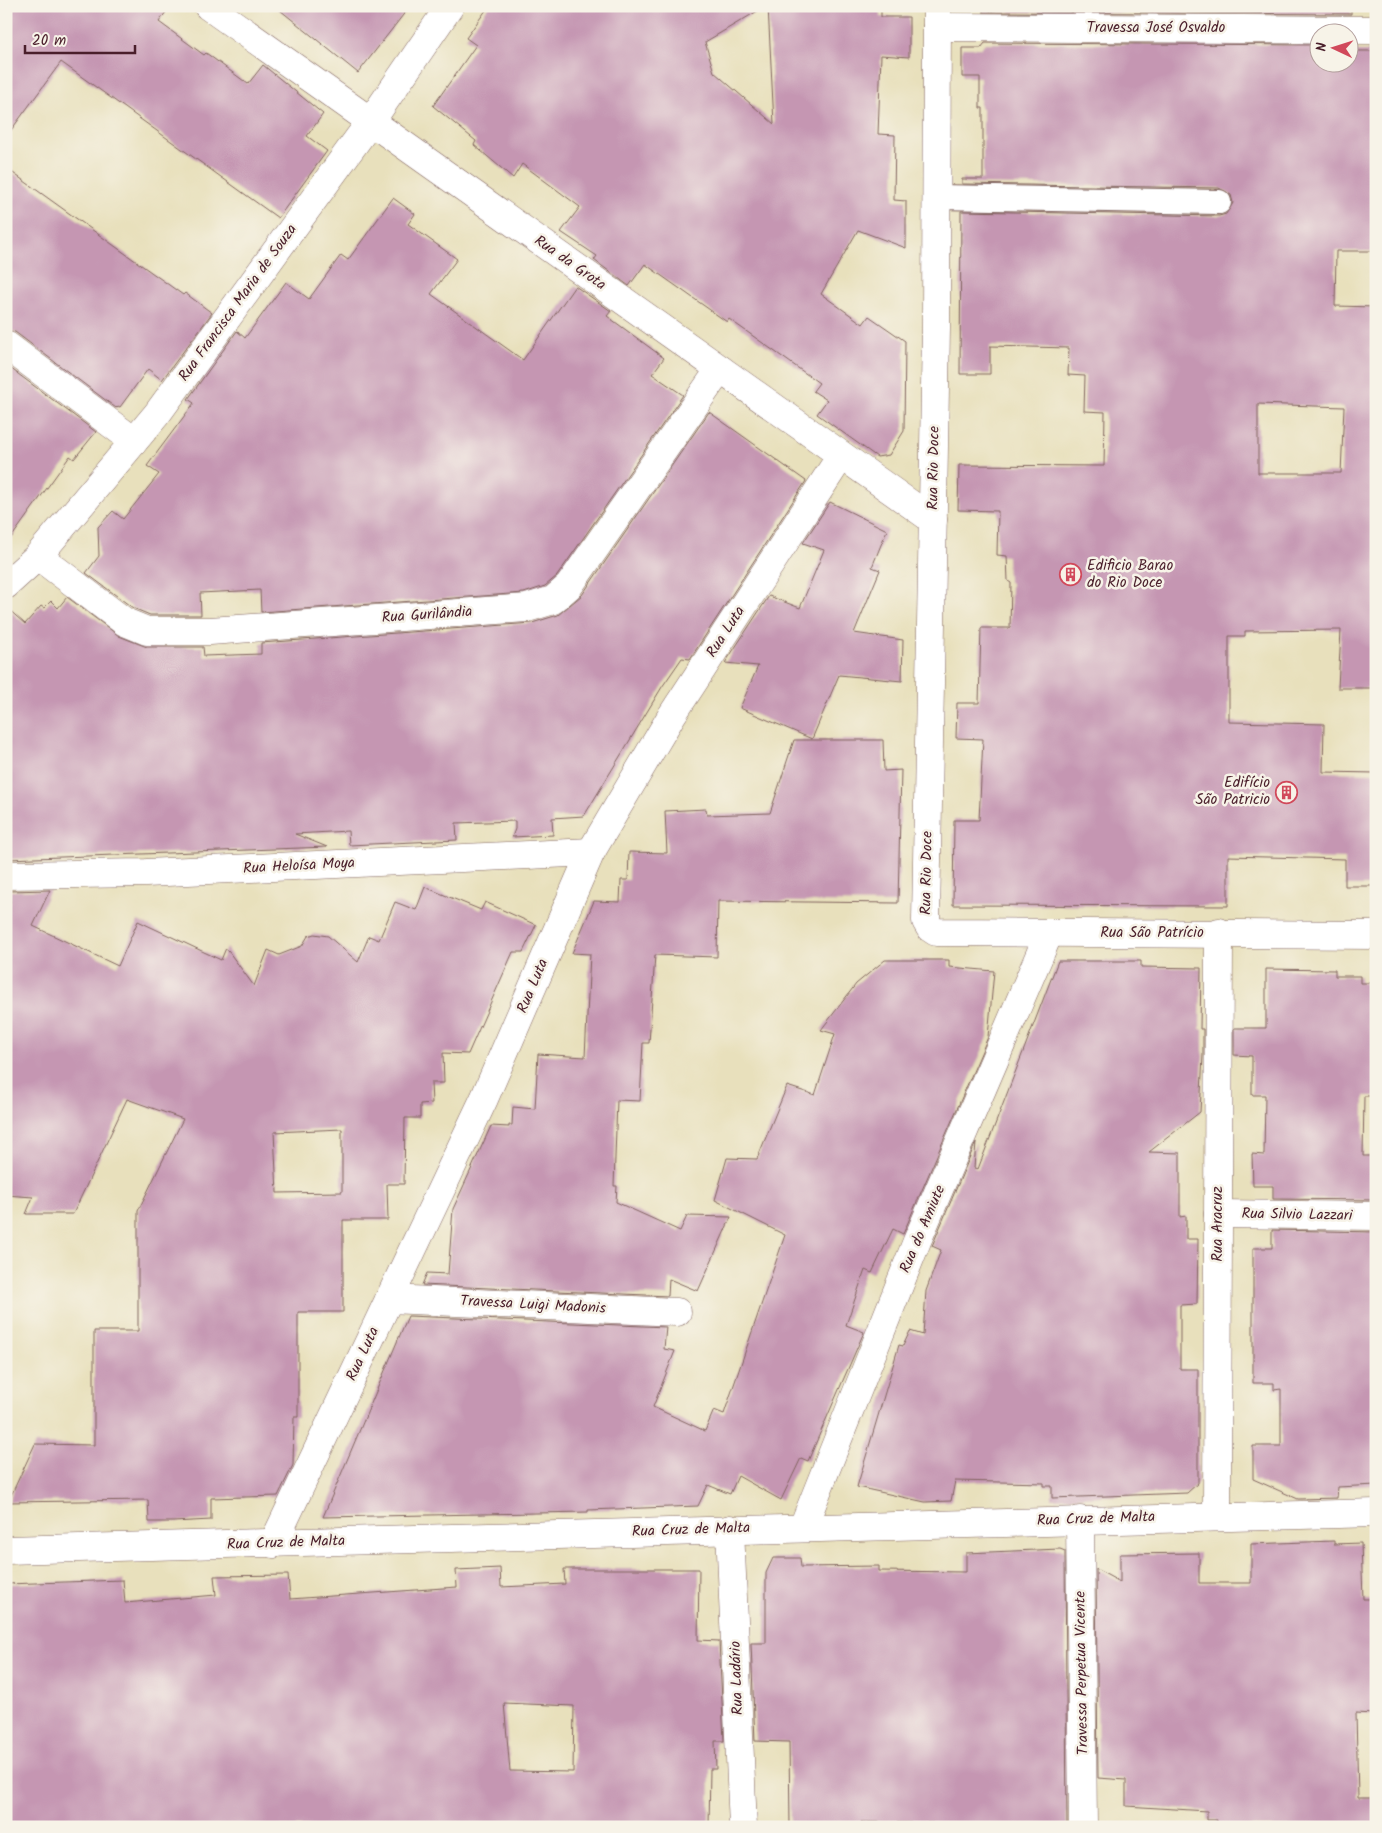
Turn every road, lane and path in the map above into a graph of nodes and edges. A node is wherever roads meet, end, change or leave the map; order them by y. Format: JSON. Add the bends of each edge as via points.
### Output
{"nodes":[{"id":1,"x":208,"y":6,"type":"edge"},
{"id":2,"x":450,"y":6,"type":"edge"},
{"id":3,"x":937,"y":16,"type":"edge"},
{"id":4,"x":1376,"y":30,"type":"edge"},
{"id":5,"x":371,"y":120,"type":"junction"},
{"id":6,"x":936,"y":196,"type":"junction"},
{"id":7,"x":1219,"y":202,"type":"dead end"},
{"id":8,"x":6,"y":345,"type":"edge"},
{"id":9,"x":720,"y":369,"type":"junction"},
{"id":10,"x":134,"y":441,"type":"junction"},
{"id":11,"x":841,"y":456,"type":"junction"},
{"id":12,"x":933,"y":520,"type":"junction"},
{"id":13,"x":38,"y":556,"type":"junction"},
{"id":14,"x":6,"y":586,"type":"edge"},
{"id":15,"x":591,"y":852,"type":"junction"},
{"id":16,"x":6,"y":875,"type":"edge"},
{"id":17,"x":930,"y":928,"type":"joint"},
{"id":18,"x":1219,"y":932,"type":"junction"},
{"id":19,"x":1049,"y":933,"type":"junction"},
{"id":20,"x":1376,"y":935,"type":"edge"},
{"id":21,"x":1218,"y":1214,"type":"junction"},
{"id":22,"x":1376,"y":1216,"type":"edge"},
{"id":23,"x":389,"y":1298,"type":"junction"},
{"id":24,"x":677,"y":1312,"type":"dead end"},
{"id":25,"x":1376,"y":1513,"type":"edge"},
{"id":26,"x":1217,"y":1516,"type":"junction"},
{"id":27,"x":1080,"y":1520,"type":"junction"},
{"id":28,"x":804,"y":1527,"type":"junction"},
{"id":29,"x":730,"y":1529,"type":"junction"},
{"id":30,"x":273,"y":1544,"type":"junction"},
{"id":31,"x":6,"y":1550,"type":"edge"},
{"id":32,"x":743,"y":1827,"type":"edge"},
{"id":33,"x":1084,"y":1827,"type":"edge"}],
"edges":[{"from":1,"to":5,"type":"street","name":"Rua da Grota"},
{"from":2,"to":5,"type":"street","name":"Rua Francisca Maria de Souza"},
{"from":3,"to":4,"type":"street","name":"Travessa José Osvaldo"},
{"from":3,"to":6,"type":"street","name":"Rua Rio Doce"},
{"from":5,"to":9,"type":"street","name":"Rua da Grota"},
{"from":5,"to":10,"type":"street","name":"Rua Francisca Maria de Souza"},
{"from":6,"to":7,"type":"street"},
{"from":6,"to":12,"type":"street","name":"Rua Rio Doce"},
{"from":8,"to":10,"type":"street"},
{"from":9,"to":11,"type":"street","name":"Rua da Grota"},
{"from":9,"to":13,"type":"street","name":"Rua Gurilândia","via":[[569,586],[553,600],[527,608],[210,631],[147,631],[125,622]]},
{"from":10,"to":13,"type":"street","name":"Rua Francisca Maria de Souza"},
{"from":11,"to":12,"type":"street","name":"Rua da Grota"},
{"from":11,"to":15,"type":"street","name":"Rua Luta","via":[[672,714]]},
{"from":12,"to":17,"type":"street","name":"Rua Rio Doce","via":[[926,921]]},
{"from":13,"to":14,"type":"street","name":"Rua Francisca Maria de Souza"},
{"from":15,"to":16,"type":"street","name":"Rua Heloísa Moya","via":[[146,873]]},
{"from":15,"to":23,"type":"street","name":"Rua Luta","via":[[484,1099]]},
{"from":17,"to":19,"type":"street","name":"Rua São Patrício","via":[[936,932]]},
{"from":18,"to":19,"type":"street","name":"Rua São Patrício"},
{"from":18,"to":20,"type":"street","name":"Rua São Patrício"},
{"from":18,"to":21,"type":"street","name":"Rua Aracruz"},
{"from":19,"to":28,"type":"street","name":"Rua do Amiute","via":[[917,1241]]},
{"from":21,"to":22,"type":"street","name":"Rua Silvio Lazzari"},
{"from":21,"to":26,"type":"street","name":"Rua Aracruz"},
{"from":23,"to":24,"type":"street","name":"Travessa Luigi Madonis"},
{"from":23,"to":30,"type":"street","name":"Rua Luta"},
{"from":25,"to":26,"type":"street","name":"Rua Cruz de Malta"},
{"from":26,"to":27,"type":"street","name":"Rua Cruz de Malta"},
{"from":27,"to":28,"type":"street","name":"Rua Cruz de Malta"},
{"from":27,"to":33,"type":"street","name":"Travessa Perpetua Vicente"},
{"from":28,"to":29,"type":"street","name":"Rua Cruz de Malta"},
{"from":29,"to":30,"type":"street","name":"Rua Cruz de Malta"},
{"from":29,"to":32,"type":"street","name":"Rua Ladário"},
{"from":30,"to":31,"type":"street","name":"Rua Cruz de Malta"}]}
